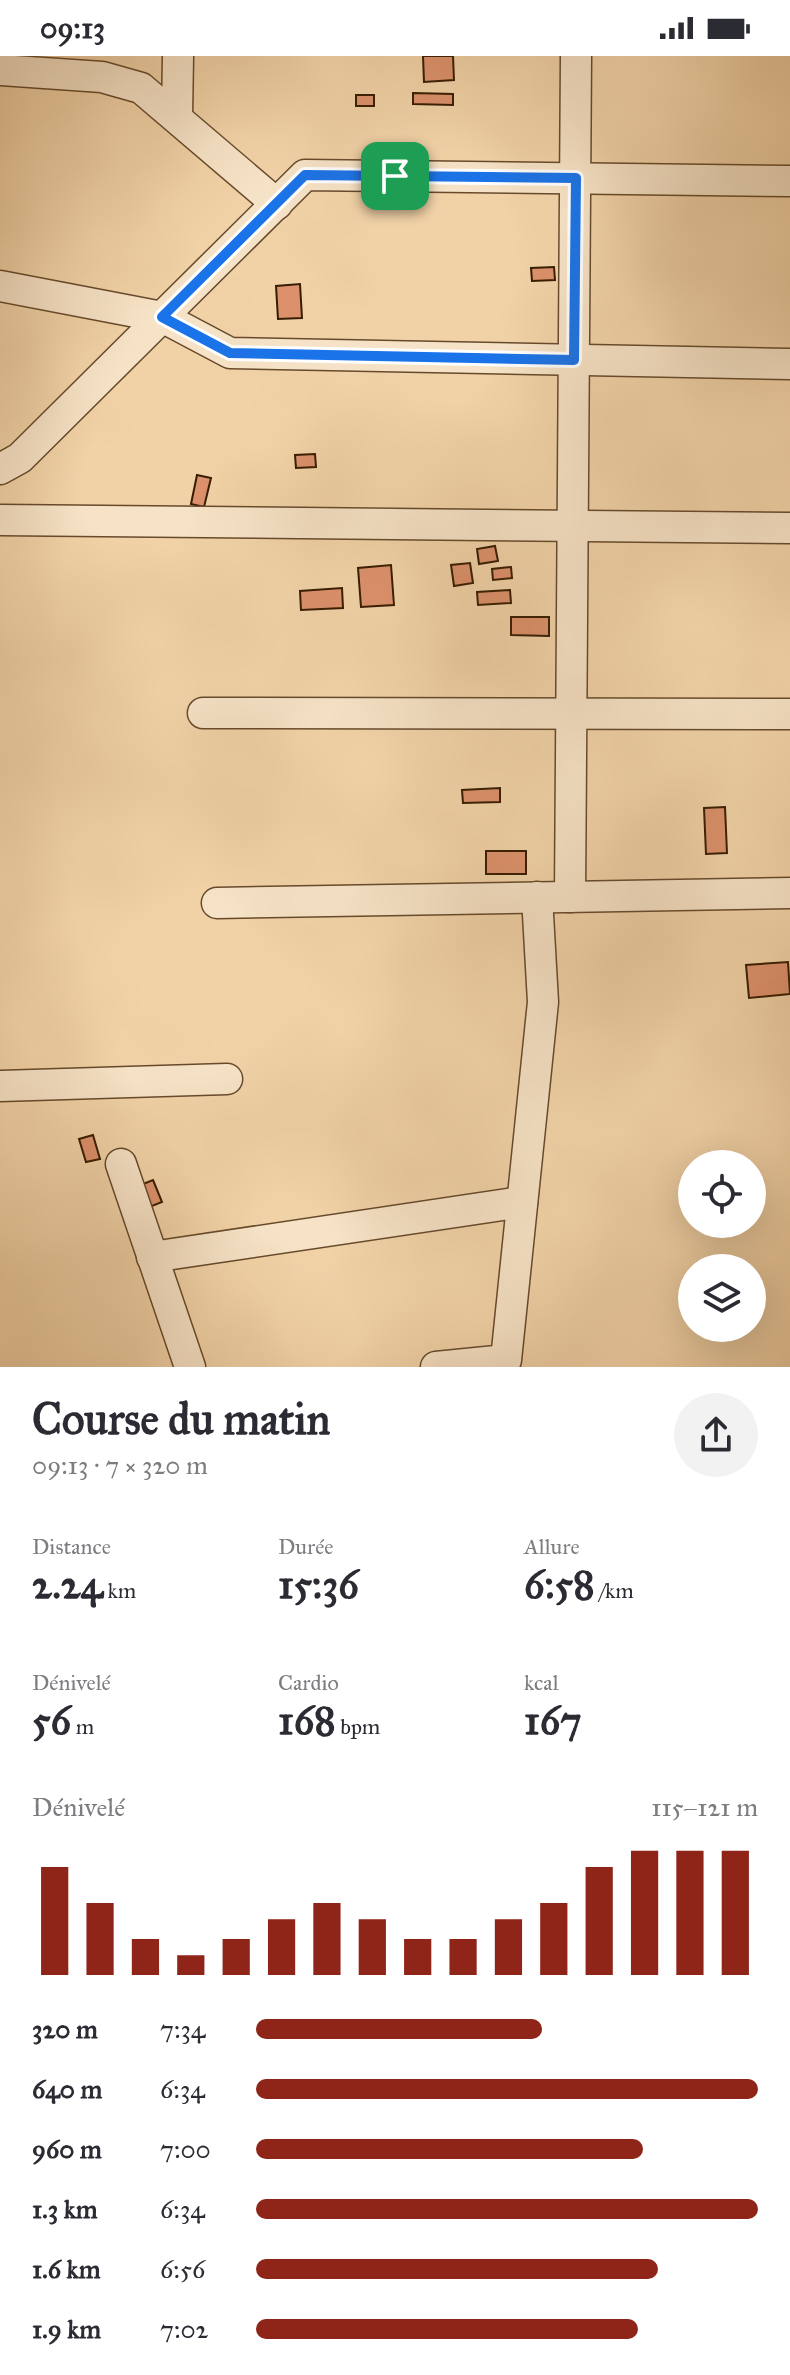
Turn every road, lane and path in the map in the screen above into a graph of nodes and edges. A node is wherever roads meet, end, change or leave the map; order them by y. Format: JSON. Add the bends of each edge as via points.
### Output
{"nodes":[{"id":1,"x":178,"y":56,"type":"edge"},
{"id":2,"x":576,"y":56,"type":"edge"},
{"id":3,"x":0,"y":70,"type":"edge"},
{"id":4,"x":177,"y":116,"type":"junction"},
{"id":5,"x":576,"y":178,"type":"junction"},
{"id":6,"x":790,"y":181,"type":"edge"},
{"id":7,"x":277,"y":204,"type":"junction"},
{"id":8,"x":0,"y":286,"type":"edge"},
{"id":9,"x":162,"y":317,"type":"junction"},
{"id":10,"x":574,"y":360,"type":"junction"},
{"id":11,"x":790,"y":364,"type":"edge"},
{"id":12,"x":0,"y":469,"type":"edge"},
{"id":13,"x":0,"y":520,"type":"edge"},
{"id":14,"x":573,"y":526,"type":"junction"},
{"id":15,"x":790,"y":528,"type":"edge"},
{"id":16,"x":203,"y":713,"type":"dead end"},
{"id":17,"x":571,"y":714,"type":"junction"},
{"id":18,"x":790,"y":714,"type":"edge"},
{"id":19,"x":790,"y":893,"type":"edge"},
{"id":20,"x":537,"y":897,"type":"junction"},
{"id":21,"x":570,"y":897,"type":"junction"},
{"id":22,"x":217,"y":903,"type":"dead end"},
{"id":23,"x":227,"y":1079,"type":"dead end"},
{"id":24,"x":0,"y":1086,"type":"edge"},
{"id":25,"x":121,"y":1164,"type":"dead end"},
{"id":26,"x":522,"y":1202,"type":"junction"},
{"id":27,"x":152,"y":1257,"type":"junction"},
{"id":28,"x":190,"y":1367,"type":"edge"},
{"id":29,"x":436,"y":1367,"type":"edge"}],
"edges":[{"from":1,"to":4,"type":"street"},
{"from":2,"to":5,"type":"street"},
{"from":3,"to":4,"type":"street","via":[[102,77],[141,88]]},
{"from":4,"to":7,"type":"street"},
{"from":5,"to":6,"type":"street"},
{"from":5,"to":7,"type":"street","via":[[305,175]]},
{"from":5,"to":10,"type":"street"},
{"from":7,"to":9,"type":"street"},
{"from":8,"to":9,"type":"street"},
{"from":9,"to":10,"type":"street","via":[[230,353]]},
{"from":9,"to":12,"type":"street","via":[[20,458]]},
{"from":10,"to":11,"type":"street"},
{"from":10,"to":14,"type":"street"},
{"from":13,"to":14,"type":"street"},
{"from":14,"to":15,"type":"street"},
{"from":14,"to":17,"type":"street"},
{"from":16,"to":17,"type":"street"},
{"from":17,"to":18,"type":"street"},
{"from":17,"to":21,"type":"street"},
{"from":19,"to":21,"type":"street"},
{"from":20,"to":21,"type":"street"},
{"from":20,"to":22,"type":"street"},
{"from":20,"to":26,"type":"street","via":[[543,1002]]},
{"from":23,"to":24,"type":"street"},
{"from":25,"to":27,"type":"street"},
{"from":26,"to":27,"type":"street"},
{"from":26,"to":29,"type":"street","via":[[506,1360]]},
{"from":27,"to":28,"type":"street"}]}
